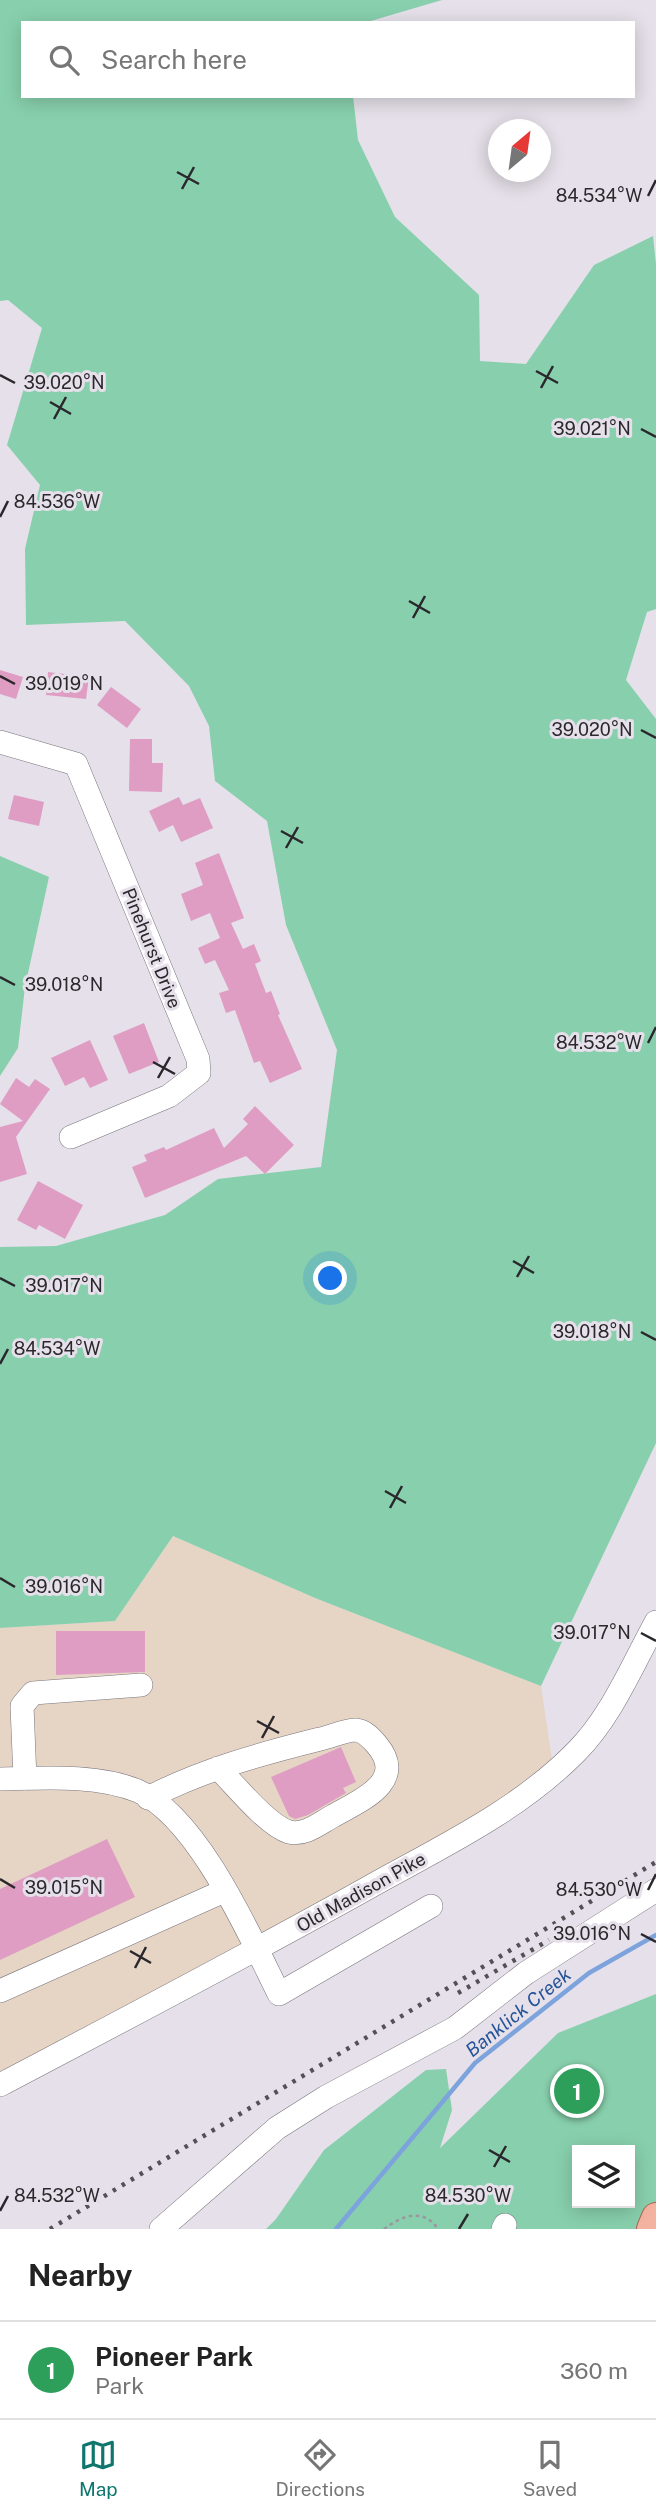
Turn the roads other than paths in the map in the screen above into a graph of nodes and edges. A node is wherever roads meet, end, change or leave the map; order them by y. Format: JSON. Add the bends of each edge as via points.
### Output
{"nodes":[{"id":1,"x":0,"y":742,"type":"edge"},
{"id":2,"x":71,"y":1137,"type":"dead end"},
{"id":3,"x":656,"y":1622,"type":"edge"},
{"id":4,"x":141,"y":1685,"type":"dead end"},
{"id":5,"x":218,"y":1768,"type":"junction"},
{"id":6,"x":0,"y":1779,"type":"edge"},
{"id":7,"x":25,"y":1779,"type":"junction"},
{"id":8,"x":148,"y":1798,"type":"junction"},
{"id":9,"x":224,"y":1891,"type":"junction"},
{"id":10,"x":656,"y":1891,"type":"edge"},
{"id":11,"x":431,"y":1906,"type":"dead end"},
{"id":12,"x":257,"y":1950,"type":"junction"},
{"id":13,"x":0,"y":1991,"type":"edge"},
{"id":14,"x":0,"y":2085,"type":"edge"},
{"id":15,"x":656,"y":2217,"type":"edge"},
{"id":16,"x":161,"y":2229,"type":"edge"},
{"id":17,"x":651,"y":2229,"type":"edge"}],
"edges":[{"from":1,"to":2,"type":"street","name":"Pinehurst Drive","via":[[76,764],[198,1059],[200,1073],[169,1096]]},
{"from":3,"to":12,"type":"street","name":"Old Madison Pike","via":[[592,1733],[554,1773],[463,1835]]},
{"from":4,"to":7,"type":"street","via":[[33,1693],[22,1706]]},
{"from":5,"to":5,"type":"street","via":[[356,1730],[370,1737],[383,1753],[387,1772],[380,1789],[304,1832],[288,1832]]},
{"from":5,"to":8,"type":"street","via":[[192,1775]]},
{"from":6,"to":7,"type":"street"},
{"from":7,"to":8,"type":"street","via":[[92,1781],[122,1786]]},
{"from":8,"to":9,"type":"street","via":[[187,1832]]},
{"from":9,"to":12,"type":"street"},
{"from":9,"to":13,"type":"street"},
{"from":10,"to":16,"type":"street","via":[[526,1973],[455,2028],[326,2097],[277,2129]]},
{"from":11,"to":12,"type":"street","via":[[279,1994]]},
{"from":12,"to":14,"type":"street","name":"Old Madison Pike"},
{"from":15,"to":17,"type":"main road"}]}
